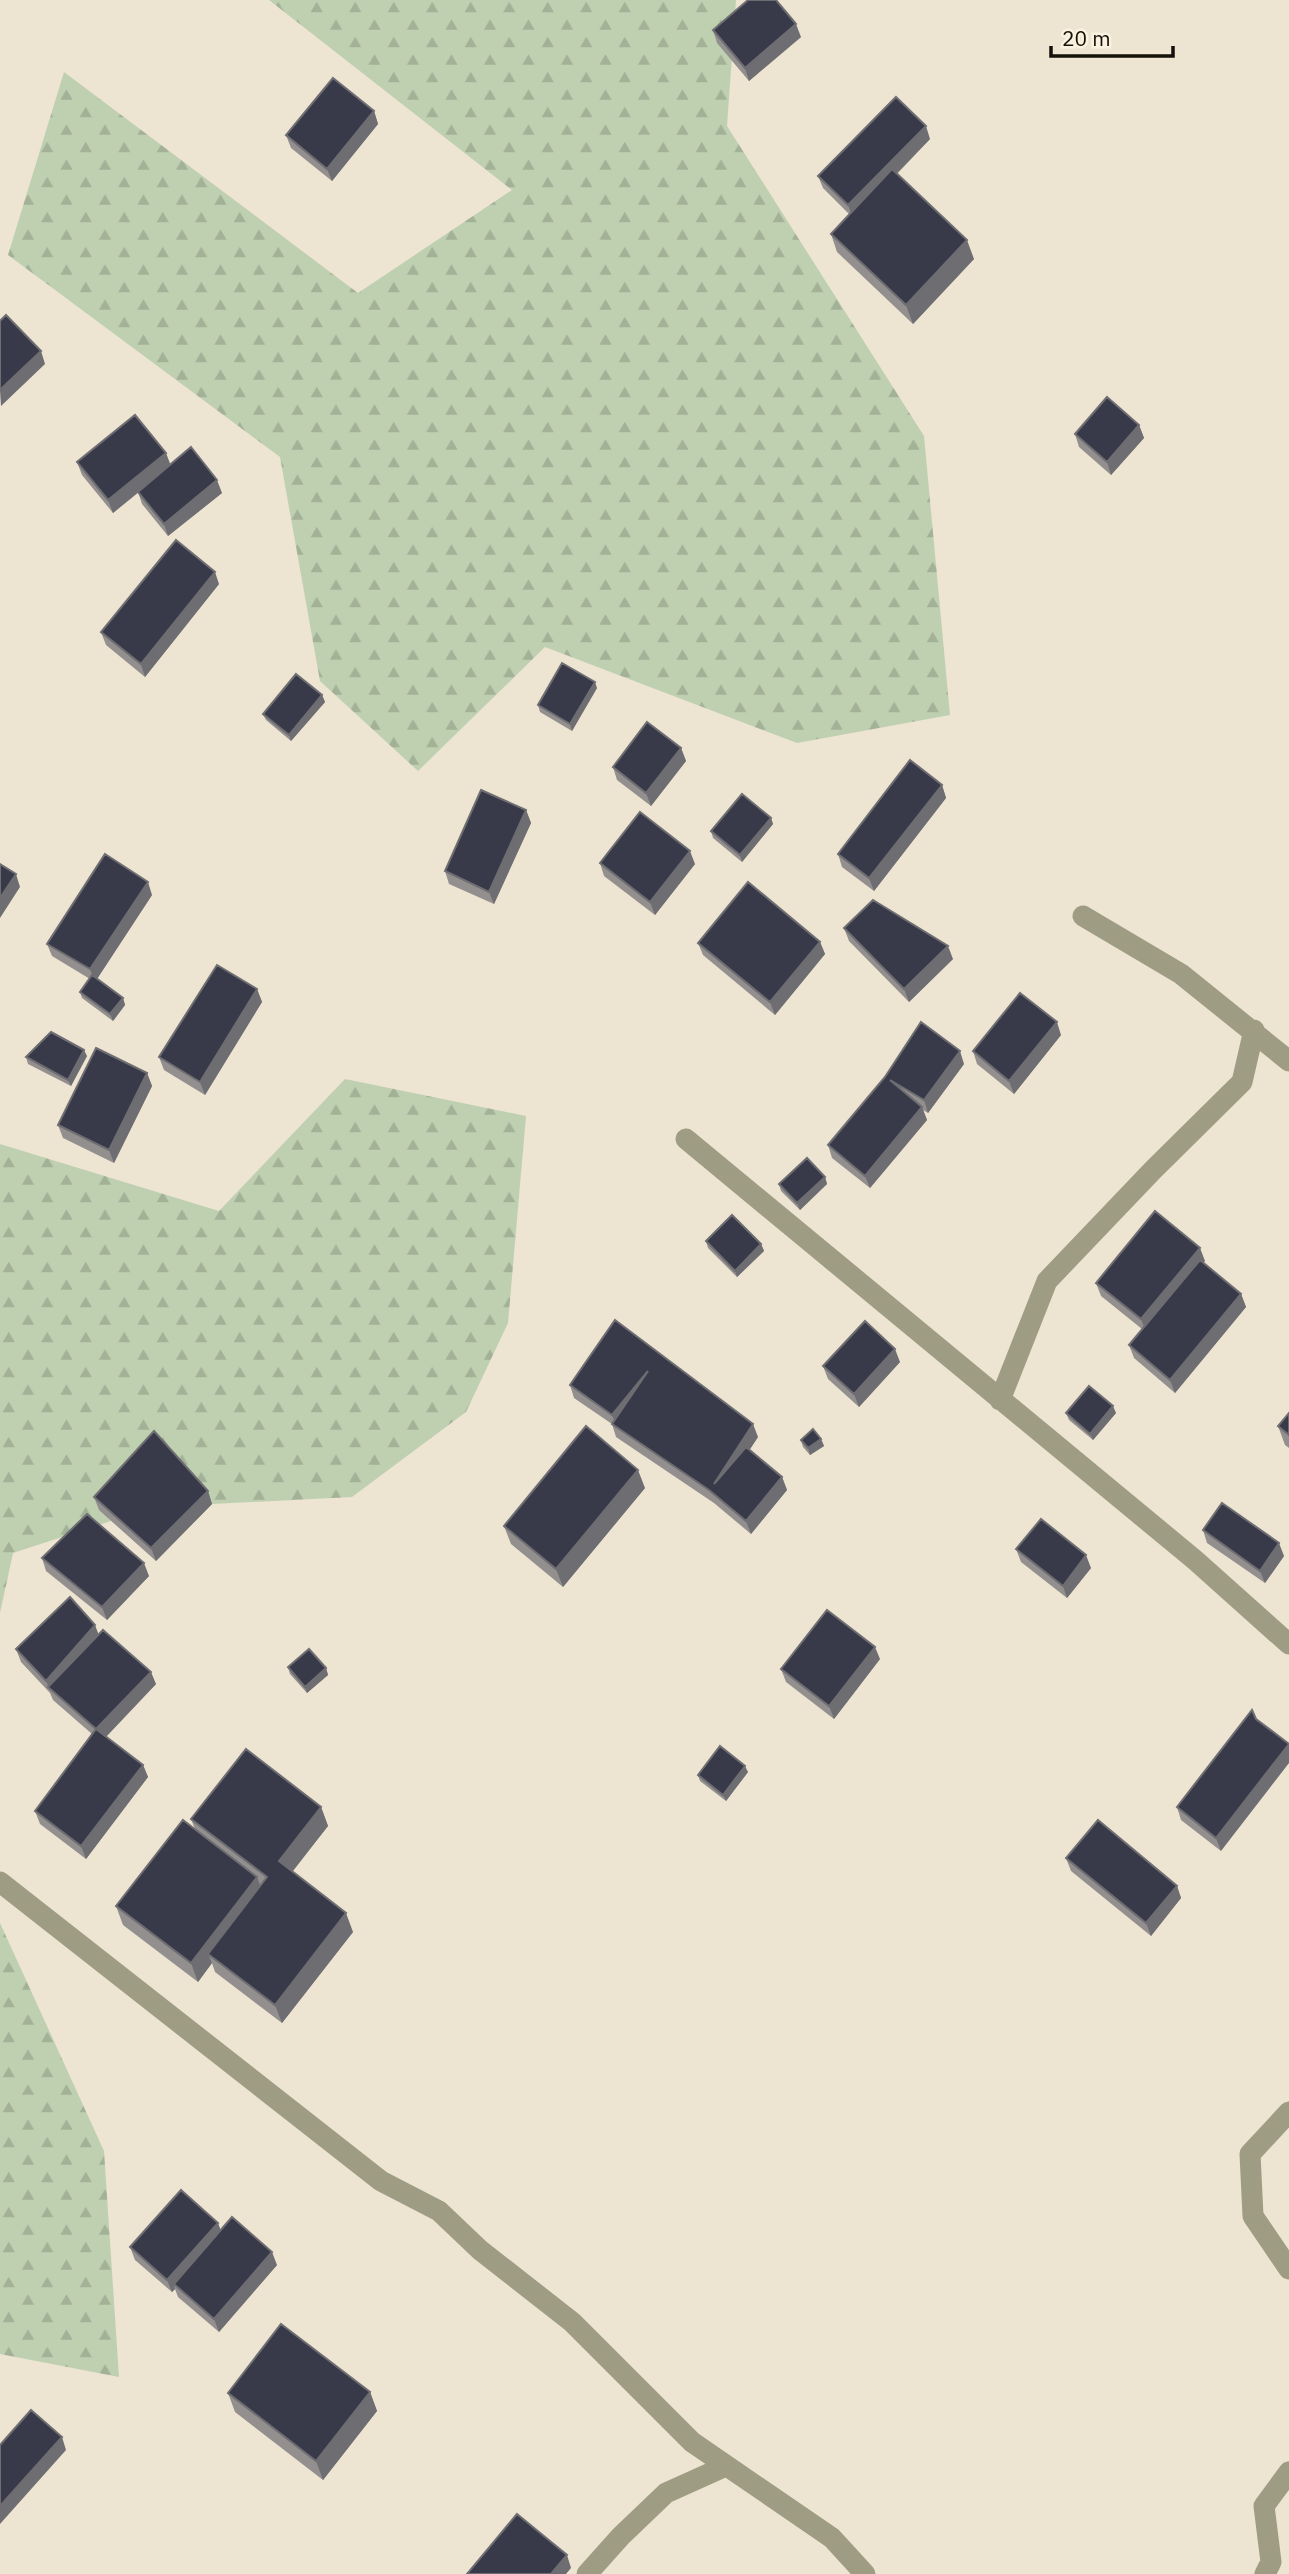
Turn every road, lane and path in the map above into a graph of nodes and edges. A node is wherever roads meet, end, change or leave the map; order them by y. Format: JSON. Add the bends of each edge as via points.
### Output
{"nodes":[{"id":1,"x":1083,"y":916,"type":"dead end"},
{"id":2,"x":1254,"y":1030,"type":"junction"},
{"id":3,"x":1289,"y":1061,"type":"edge"},
{"id":4,"x":686,"y":1139,"type":"dead end"},
{"id":5,"x":1000,"y":1400,"type":"junction"},
{"id":6,"x":1289,"y":1644,"type":"edge"},
{"id":7,"x":0,"y":1882,"type":"edge"},
{"id":8,"x":1289,"y":2112,"type":"edge"},
{"id":9,"x":1289,"y":2269,"type":"edge"},
{"id":10,"x":726,"y":2466,"type":"junction"},
{"id":11,"x":1289,"y":2472,"type":"edge"},
{"id":12,"x":587,"y":2574,"type":"edge"},
{"id":13,"x":865,"y":2574,"type":"edge"},
{"id":14,"x":1265,"y":2574,"type":"edge"}],
"edges":[{"from":1,"to":2,"type":"street","via":[[1181,974]]},
{"from":2,"to":3,"type":"street"},
{"from":2,"to":5,"type":"street","via":[[1242,1082],[1047,1281]]},
{"from":4,"to":5,"type":"street"},
{"from":5,"to":6,"type":"street","via":[[1195,1560]]},
{"from":7,"to":10,"type":"street","via":[[381,2181],[439,2211],[480,2250],[572,2322],[692,2442]]},
{"from":8,"to":9,"type":"street","via":[[1250,2154],[1253,2216]]},
{"from":10,"to":12,"type":"street","via":[[666,2493]]},
{"from":10,"to":13,"type":"street","via":[[832,2538]]},
{"from":11,"to":14,"type":"street","via":[[1264,2506],[1271,2562]]}]}
